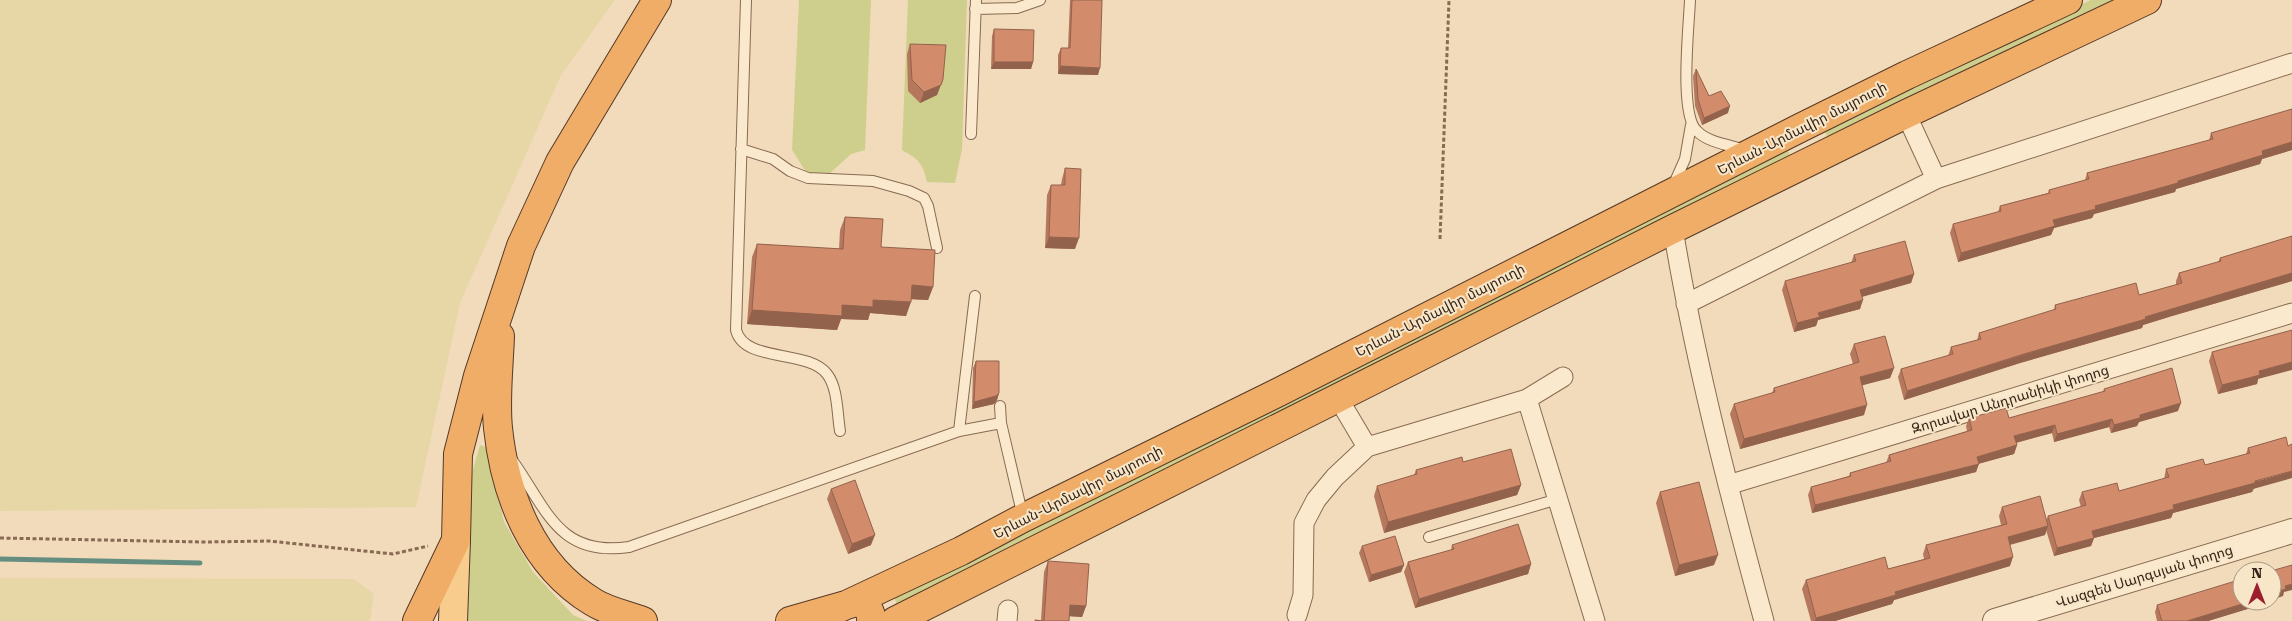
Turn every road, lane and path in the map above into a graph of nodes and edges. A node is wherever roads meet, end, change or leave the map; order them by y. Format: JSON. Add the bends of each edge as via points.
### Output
{"nodes":[{"id":1,"x":657,"y":0,"type":"edge"},
{"id":2,"x":746,"y":0,"type":"edge"},
{"id":3,"x":1040,"y":0,"type":"edge"},
{"id":4,"x":1449,"y":0,"type":"edge"},
{"id":5,"x":1690,"y":0,"type":"edge"},
{"id":6,"x":2068,"y":0,"type":"edge"},
{"id":7,"x":2147,"y":0,"type":"edge"},
{"id":8,"x":976,"y":4,"type":"edge"},
{"id":9,"x":2292,"y":63,"type":"edge"},
{"id":10,"x":1906,"y":114,"type":"junction"},
{"id":11,"x":1691,"y":125,"type":"junction"},
{"id":12,"x":1800,"y":128,"type":"junction"},
{"id":13,"x":971,"y":134,"type":"dead end"},
{"id":14,"x":741,"y":150,"type":"junction"},
{"id":15,"x":1754,"y":153,"type":"junction"},
{"id":16,"x":1815,"y":159,"type":"junction"},
{"id":17,"x":1936,"y":179,"type":"junction"},
{"id":18,"x":1670,"y":193,"type":"junction"},
{"id":19,"x":1673,"y":229,"type":"junction"},
{"id":20,"x":1440,"y":240,"type":"dead end"},
{"id":21,"x":937,"y":248,"type":"dead end"},
{"id":22,"x":975,"y":296,"type":"dead end"},
{"id":23,"x":1686,"y":304,"type":"junction"},
{"id":24,"x":500,"y":307,"type":"junction"},
{"id":25,"x":2292,"y":313,"type":"edge"},
{"id":26,"x":1563,"y":377,"type":"dead end"},
{"id":27,"x":1338,"y":398,"type":"junction"},
{"id":28,"x":1527,"y":398,"type":"junction"},
{"id":29,"x":1000,"y":406,"type":"dead end"},
{"id":30,"x":1001,"y":423,"type":"junction"},
{"id":31,"x":498,"y":427,"type":"junction"},
{"id":32,"x":840,"y":431,"type":"dead end"},
{"id":33,"x":959,"y":431,"type":"junction"},
{"id":34,"x":1367,"y":447,"type":"junction"},
{"id":35,"x":1728,"y":485,"type":"junction"},
{"id":36,"x":1558,"y":499,"type":"junction"},
{"id":37,"x":1023,"y":518,"type":"junction"},
{"id":38,"x":2292,"y":530,"type":"edge"},
{"id":39,"x":1430,"y":537,"type":"dead end"},
{"id":40,"x":0,"y":538,"type":"edge"},
{"id":41,"x":456,"y":540,"type":"junction"},
{"id":42,"x":862,"y":611,"type":"edge"},
{"id":43,"x":452,"y":612,"type":"edge"},
{"id":44,"x":1297,"y":615,"type":"dead end"},
{"id":45,"x":417,"y":621,"type":"edge"},
{"id":46,"x":643,"y":621,"type":"edge"},
{"id":47,"x":790,"y":621,"type":"edge"},
{"id":48,"x":812,"y":621,"type":"edge"},
{"id":49,"x":895,"y":621,"type":"edge"},
{"id":50,"x":1595,"y":621,"type":"edge"},
{"id":51,"x":1764,"y":621,"type":"edge"},
{"id":52,"x":1995,"y":621,"type":"edge"}],
"edges":[{"from":1,"to":24,"type":"highway","via":[[560,162],[521,246]]},
{"from":2,"to":14,"type":"lane"},
{"from":3,"to":8,"type":"lane","via":[[1017,8]]},
{"from":4,"to":20,"type":"path"},
{"from":5,"to":11,"type":"lane","via":[[1686,94]]},
{"from":6,"to":12,"type":"highway","name":"Երևան-Արմավիր մայրուղի"},
{"from":7,"to":10,"type":"highway"},
{"from":8,"to":13,"type":"lane"},
{"from":9,"to":17,"type":"street"},
{"from":10,"to":16,"type":"highway"},
{"from":10,"to":17,"type":"street"},
{"from":11,"to":15,"type":"lane","via":[[1706,138]]},
{"from":11,"to":18,"type":"lane","via":[[1685,159]]},
{"from":12,"to":15,"type":"highway","name":"Երևան-Արմավիր մայրուղի"},
{"from":12,"to":16,"type":"highway"},
{"from":14,"to":21,"type":"lane","via":[[773,159],[808,178],[873,181],[924,198]]},
{"from":14,"to":32,"type":"lane","via":[[738,339],[747,346],[814,365],[827,373],[834,390]]},
{"from":15,"to":18,"type":"highway","name":"Երևան-Արմավիր մայրուղի"},
{"from":16,"to":19,"type":"highway"},
{"from":17,"to":23,"type":"street"},
{"from":18,"to":37,"type":"highway","name":"Երևան-Արմավիր մայրուղի"},
{"from":19,"to":23,"type":"street"},
{"from":19,"to":27,"type":"highway"},
{"from":22,"to":33,"type":"lane"},
{"from":23,"to":35,"type":"street"},
{"from":24,"to":31,"type":"highway"},
{"from":24,"to":41,"type":"highway","via":[[458,454]]},
{"from":25,"to":35,"type":"street","name":"Զորավար Անդրանիկի փողոց"},
{"from":26,"to":28,"type":"street"},
{"from":27,"to":34,"type":"street"},
{"from":27,"to":49,"type":"highway"},
{"from":28,"to":34,"type":"street"},
{"from":28,"to":36,"type":"street"},
{"from":29,"to":30,"type":"lane"},
{"from":30,"to":33,"type":"lane"},
{"from":30,"to":37,"type":"lane"},
{"from":31,"to":33,"type":"lane","via":[[511,459],[543,510],[578,542],[609,550],[630,547]]},
{"from":31,"to":46,"type":"highway","via":[[509,489],[534,546],[561,577],[593,603]]},
{"from":34,"to":44,"type":"street","via":[[1335,477],[1316,500],[1304,523],[1302,596]]},
{"from":35,"to":51,"type":"street"},
{"from":36,"to":39,"type":"lane"},
{"from":36,"to":50,"type":"street"},
{"from":37,"to":42,"type":"highway","name":"Երևան-Արմավիր մայրուղի"},
{"from":38,"to":52,"type":"street","name":"Վազգեն Սարգսյան փողոց"},
{"from":40,"to":41,"type":"path","via":[[269,541],[393,554]]},
{"from":41,"to":43,"type":"main road"},
{"from":41,"to":45,"type":"highway"},
{"from":42,"to":47,"type":"highway"},
{"from":42,"to":48,"type":"highway","name":"Երևան-Արմավիր մայրուղի"}]}
